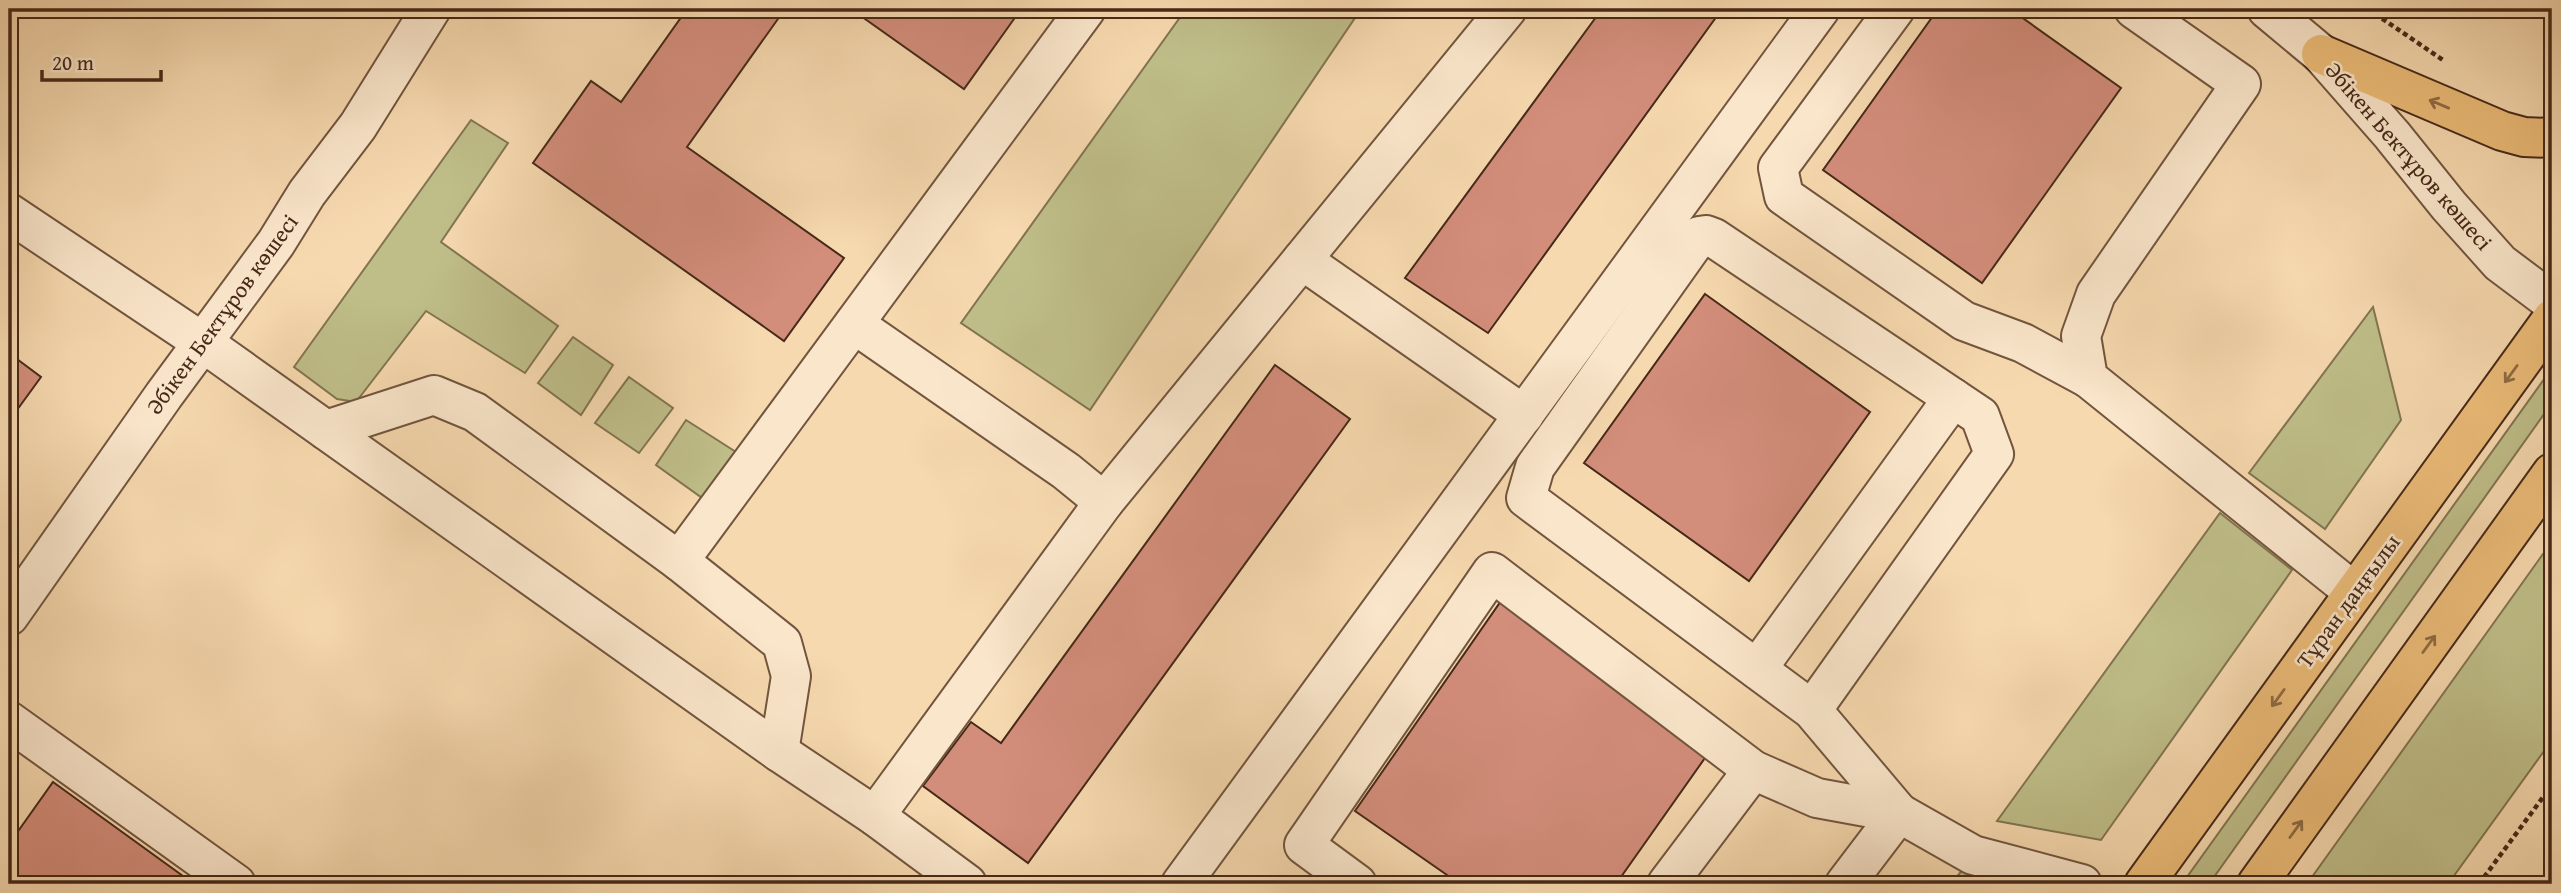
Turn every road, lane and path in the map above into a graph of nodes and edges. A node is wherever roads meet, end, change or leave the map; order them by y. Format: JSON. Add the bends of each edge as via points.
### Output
{"nodes":[{"id":1,"x":431,"y":9,"type":"edge"},
{"id":2,"x":1086,"y":9,"type":"edge"},
{"id":3,"x":1507,"y":9,"type":"edge"},
{"id":4,"x":1820,"y":9,"type":"edge"},
{"id":5,"x":1895,"y":9,"type":"edge"},
{"id":6,"x":2134,"y":9,"type":"edge"},
{"id":7,"x":2267,"y":9,"type":"edge"},
{"id":8,"x":2321,"y":54,"type":"junction"},
{"id":9,"x":2552,"y":138,"type":"edge"},
{"id":10,"x":9,"y":214,"type":"edge"},
{"id":11,"x":1302,"y":260,"type":"junction"},
{"id":12,"x":2552,"y":302,"type":"edge"},
{"id":13,"x":2552,"y":319,"type":"edge"},
{"id":14,"x":854,"y":324,"type":"junction"},
{"id":15,"x":202,"y":342,"type":"junction"},
{"id":16,"x":2088,"y":377,"type":"junction"},
{"id":17,"x":1953,"y":398,"type":"junction"},
{"id":18,"x":1524,"y":415,"type":"junction"},
{"id":19,"x":326,"y":430,"type":"junction"},
{"id":20,"x":2547,"y":491,"type":"edge"},
{"id":21,"x":1104,"y":502,"type":"junction"},
{"id":22,"x":679,"y":561,"type":"junction"},
{"id":23,"x":2354,"y":592,"type":"junction"},
{"id":24,"x":9,"y":616,"type":"edge"},
{"id":25,"x":1757,"y":669,"type":"junction"},
{"id":26,"x":1812,"y":710,"type":"junction"},
{"id":27,"x":9,"y":721,"type":"edge"},
{"id":28,"x":779,"y":752,"type":"junction"},
{"id":29,"x":1753,"y":770,"type":"junction"},
{"id":30,"x":2552,"y":785,"type":"edge"},
{"id":31,"x":1899,"y":813,"type":"junction"},
{"id":32,"x":875,"y":816,"type":"junction"},
{"id":33,"x":236,"y":884,"type":"edge"},
{"id":34,"x":967,"y":884,"type":"edge"},
{"id":35,"x":1181,"y":884,"type":"edge"},
{"id":36,"x":1357,"y":884,"type":"edge"},
{"id":37,"x":1667,"y":884,"type":"edge"},
{"id":38,"x":1845,"y":884,"type":"edge"},
{"id":39,"x":2082,"y":884,"type":"edge"},
{"id":40,"x":2144,"y":884,"type":"edge"},
{"id":41,"x":2257,"y":884,"type":"edge"},
{"id":42,"x":2479,"y":884,"type":"edge"}],
"edges":[{"from":1,"to":15,"type":"street","name":"Әбікен Бектұров көшесі","via":[[358,126]]},
{"from":2,"to":14,"type":"street"},
{"from":3,"to":11,"type":"street"},
{"from":4,"to":18,"type":"street"},
{"from":5,"to":16,"type":"street","via":[[1778,167],[1784,196],[1964,321],[2023,343]]},
{"from":6,"to":16,"type":"street","via":[[2241,84],[2096,294],[2081,336]]},
{"from":7,"to":8,"type":"street","name":"Әбікен Бектұров көшесі"},
{"from":9,"to":8,"type":"main road","one_way":true,"via":[[2502,131]]},
{"from":8,"to":12,"type":"street","name":"Әбікен Бектұров көшесі","via":[[2500,263]]},
{"from":10,"to":15,"type":"street"},
{"from":11,"to":18,"type":"street"},
{"from":11,"to":21,"type":"street"},
{"from":13,"to":23,"type":"main road","name":"Тұран даңғылы","one_way":true},
{"from":14,"to":21,"type":"street"},
{"from":14,"to":22,"type":"street"},
{"from":15,"to":19,"type":"street"},
{"from":15,"to":24,"type":"street","name":"Әбікен Бектұров көшесі"},
{"from":16,"to":23,"type":"street"},
{"from":17,"to":25,"type":"street"},
{"from":17,"to":25,"type":"street","via":[[1714,238],[1699,236],[1535,467],[1526,498]]},
{"from":17,"to":26,"type":"street","via":[[1980,416],[1994,454]]},
{"from":18,"to":35,"type":"street"},
{"from":19,"to":22,"type":"street","via":[[434,395],[475,412]]},
{"from":19,"to":28,"type":"street"},
{"from":41,"to":20,"type":"main road","one_way":true},
{"from":21,"to":32,"type":"street"},
{"from":22,"to":28,"type":"street","via":[[782,643],[790,676]]},
{"from":23,"to":40,"type":"main road","name":"Тұран даңғылы","one_way":true},
{"from":25,"to":26,"type":"street"},
{"from":26,"to":31,"type":"street"},
{"from":27,"to":33,"type":"street"},
{"from":28,"to":32,"type":"street"},
{"from":29,"to":31,"type":"street","via":[[1816,798]]},
{"from":29,"to":36,"type":"street","via":[[1492,572],[1304,845]]},
{"from":29,"to":37,"type":"street"},
{"from":30,"to":42,"type":"path"},
{"from":31,"to":38,"type":"street"},
{"from":31,"to":39,"type":"street","via":[[1973,855]]},
{"from":32,"to":34,"type":"street"}]}
